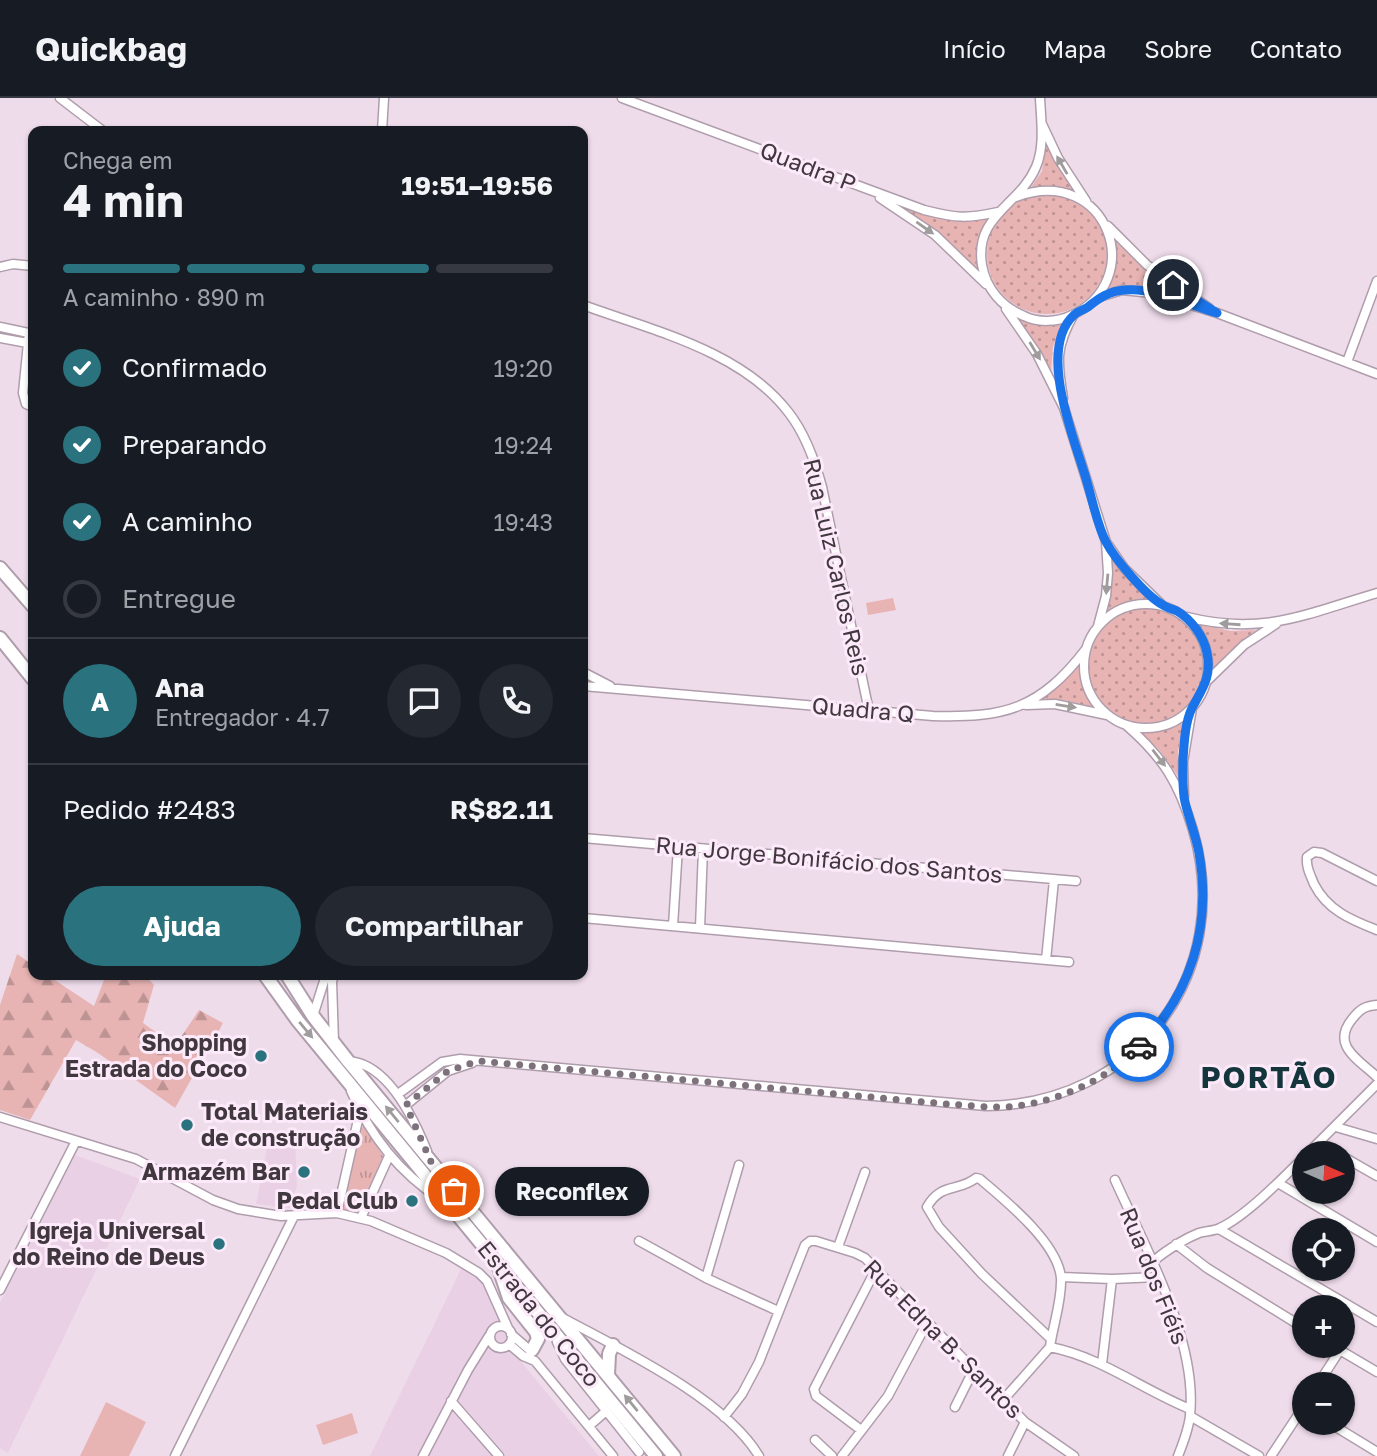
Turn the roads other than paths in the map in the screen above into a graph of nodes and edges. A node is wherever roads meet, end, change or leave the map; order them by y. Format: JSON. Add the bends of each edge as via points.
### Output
{"nodes":[{"id":1,"x":60,"y":98,"type":"edge"},
{"id":2,"x":384,"y":98,"type":"edge"},
{"id":3,"x":622,"y":98,"type":"edge"},
{"id":4,"x":1040,"y":98,"type":"edge"},
{"id":5,"x":1042,"y":123,"type":"junction"},
{"id":6,"x":96,"y":126,"type":"edge"},
{"id":7,"x":382,"y":126,"type":"edge"},
{"id":8,"x":869,"y":191,"type":"junction"},
{"id":9,"x":1016,"y":197,"type":"junction"},
{"id":10,"x":1088,"y":204,"type":"junction"},
{"id":11,"x":998,"y":212,"type":"junction"},
{"id":12,"x":1101,"y":218,"type":"junction"},
{"id":13,"x":28,"y":266,"type":"edge"},
{"id":14,"x":0,"y":267,"type":"edge"},
{"id":15,"x":1377,"y":281,"type":"edge"},
{"id":16,"x":991,"y":288,"type":"junction"},
{"id":17,"x":1096,"y":298,"type":"junction"},
{"id":18,"x":998,"y":299,"type":"junction"},
{"id":19,"x":588,"y":307,"type":"edge"},
{"id":20,"x":1217,"y":313,"type":"junction"},
{"id":21,"x":1074,"y":314,"type":"junction"},
{"id":22,"x":0,"y":327,"type":"edge"},
{"id":23,"x":28,"y":332,"type":"edge"},
{"id":24,"x":0,"y":338,"type":"edge"},
{"id":25,"x":28,"y":344,"type":"edge"},
{"id":26,"x":28,"y":362,"type":"edge"},
{"id":27,"x":1347,"y":362,"type":"junction"},
{"id":28,"x":1377,"y":374,"type":"edge"},
{"id":29,"x":28,"y":405,"type":"edge"},
{"id":30,"x":1064,"y":408,"type":"junction"},
{"id":31,"x":1106,"y":542,"type":"junction"},
{"id":32,"x":0,"y":568,"type":"edge"},
{"id":33,"x":0,"y":580,"type":"edge"},
{"id":34,"x":17,"y":587,"type":"junction"},
{"id":35,"x":1377,"y":593,"type":"edge"},
{"id":36,"x":28,"y":600,"type":"edge"},
{"id":37,"x":1162,"y":605,"type":"junction"},
{"id":38,"x":1184,"y":616,"type":"junction"},
{"id":39,"x":1277,"y":623,"type":"junction"},
{"id":40,"x":1098,"y":626,"type":"junction"},
{"id":41,"x":0,"y":638,"type":"edge"},
{"id":42,"x":1086,"y":649,"type":"junction"},
{"id":43,"x":28,"y":673,"type":"edge"},
{"id":44,"x":588,"y":674,"type":"edge"},
{"id":45,"x":1206,"y":682,"type":"junction"},
{"id":46,"x":588,"y":686,"type":"edge"},
{"id":47,"x":616,"y":688,"type":"junction"},
{"id":48,"x":1024,"y":705,"type":"junction"},
{"id":49,"x":1192,"y":708,"type":"junction"},
{"id":50,"x":869,"y":711,"type":"junction"},
{"id":51,"x":1108,"y":715,"type":"junction"},
{"id":52,"x":1126,"y":725,"type":"junction"},
{"id":53,"x":1184,"y":799,"type":"junction"},
{"id":54,"x":588,"y":838,"type":"edge"},
{"id":55,"x":678,"y":847,"type":"junction"},
{"id":56,"x":703,"y":849,"type":"junction"},
{"id":57,"x":1054,"y":880,"type":"junction"},
{"id":58,"x":1076,"y":881,"type":"dead end"},
{"id":59,"x":1377,"y":881,"type":"edge"},
{"id":60,"x":588,"y":918,"type":"edge"},
{"id":61,"x":673,"y":926,"type":"junction"},
{"id":62,"x":699,"y":928,"type":"junction"},
{"id":63,"x":1377,"y":930,"type":"edge"},
{"id":64,"x":1046,"y":960,"type":"junction"},
{"id":65,"x":1069,"y":962,"type":"dead end"},
{"id":66,"x":269,"y":980,"type":"edge"},
{"id":67,"x":290,"y":980,"type":"edge"},
{"id":68,"x":324,"y":980,"type":"edge"},
{"id":69,"x":333,"y":980,"type":"edge"},
{"id":70,"x":1377,"y":1005,"type":"edge"},
{"id":71,"x":313,"y":1016,"type":"junction"},
{"id":72,"x":334,"y":1042,"type":"junction"},
{"id":73,"x":348,"y":1060,"type":"junction"},
{"id":74,"x":453,"y":1063,"type":"junction"},
{"id":75,"x":1377,"y":1077,"type":"edge"},
{"id":76,"x":346,"y":1078,"type":"junction"},
{"id":77,"x":1377,"y":1084,"type":"edge"},
{"id":78,"x":407,"y":1087,"type":"junction"},
{"id":79,"x":397,"y":1094,"type":"junction"},
{"id":80,"x":417,"y":1097,"type":"junction"},
{"id":81,"x":406,"y":1105,"type":"junction"},
{"id":82,"x":360,"y":1111,"type":"junction"},
{"id":83,"x":0,"y":1117,"type":"edge"},
{"id":84,"x":1336,"y":1127,"type":"junction"},
{"id":85,"x":1377,"y":1139,"type":"edge"},
{"id":86,"x":76,"y":1141,"type":"junction"},
{"id":87,"x":1322,"y":1141,"type":"edge"},
{"id":88,"x":389,"y":1156,"type":"junction"},
{"id":89,"x":1355,"y":1163,"type":"edge"},
{"id":90,"x":432,"y":1164,"type":"junction"},
{"id":91,"x":739,"y":1165,"type":"dead end"},
{"id":92,"x":1292,"y":1169,"type":"edge"},
{"id":93,"x":865,"y":1172,"type":"dead end"},
{"id":94,"x":1377,"y":1176,"type":"edge"},
{"id":95,"x":1115,"y":1180,"type":"dead end"},
{"id":96,"x":1278,"y":1183,"type":"junction"},
{"id":97,"x":450,"y":1206,"type":"junction"},
{"id":98,"x":337,"y":1213,"type":"junction"},
{"id":99,"x":295,"y":1216,"type":"junction"},
{"id":100,"x":361,"y":1218,"type":"junction"},
{"id":101,"x":1219,"y":1229,"type":"junction"},
{"id":102,"x":639,"y":1241,"type":"dead end"},
{"id":103,"x":1377,"y":1242,"type":"edge"},
{"id":104,"x":1176,"y":1244,"type":"junction"},
{"id":105,"x":838,"y":1247,"type":"junction"},
{"id":106,"x":496,"y":1261,"type":"junction"},
{"id":107,"x":1152,"y":1262,"type":"junction"},
{"id":108,"x":876,"y":1269,"type":"junction"},
{"id":109,"x":1157,"y":1276,"type":"junction"},
{"id":110,"x":1061,"y":1277,"type":"junction"},
{"id":111,"x":706,"y":1278,"type":"junction"},
{"id":112,"x":1112,"y":1279,"type":"junction"},
{"id":113,"x":0,"y":1290,"type":"edge"},
{"id":114,"x":496,"y":1304,"type":"junction"},
{"id":115,"x":778,"y":1311,"type":"junction"},
{"id":116,"x":562,"y":1317,"type":"junction"},
{"id":117,"x":1292,"y":1320,"type":"edge"},
{"id":118,"x":928,"y":1321,"type":"junction"},
{"id":119,"x":1377,"y":1322,"type":"edge"},
{"id":120,"x":550,"y":1326,"type":"junction"},
{"id":121,"x":494,"y":1327,"type":"junction"},
{"id":122,"x":509,"y":1331,"type":"junction"},
{"id":123,"x":489,"y":1336,"type":"junction"},
{"id":124,"x":1051,"y":1343,"type":"junction"},
{"id":125,"x":509,"y":1344,"type":"junction"},
{"id":126,"x":613,"y":1345,"type":"junction"},
{"id":127,"x":496,"y":1347,"type":"junction"},
{"id":128,"x":533,"y":1356,"type":"junction"},
{"id":129,"x":478,"y":1357,"type":"junction"},
{"id":130,"x":1353,"y":1358,"type":"edge"},
{"id":131,"x":1102,"y":1364,"type":"junction"},
{"id":132,"x":974,"y":1369,"type":"junction"},
{"id":133,"x":1377,"y":1372,"type":"edge"},
{"id":134,"x":608,"y":1375,"type":"junction"},
{"id":135,"x":1004,"y":1399,"type":"junction"},
{"id":136,"x":452,"y":1401,"type":"junction"},
{"id":137,"x":955,"y":1407,"type":"dead end"},
{"id":138,"x":605,"y":1412,"type":"junction"},
{"id":139,"x":1190,"y":1412,"type":"junction"},
{"id":140,"x":724,"y":1417,"type":"junction"},
{"id":141,"x":1025,"y":1422,"type":"junction"},
{"id":142,"x":1292,"y":1424,"type":"edge"},
{"id":143,"x":589,"y":1426,"type":"junction"},
{"id":144,"x":861,"y":1430,"type":"junction"},
{"id":145,"x":1348,"y":1435,"type":"edge"},
{"id":146,"x":815,"y":1440,"type":"dead end"},
{"id":147,"x":644,"y":1453,"type":"edge"},
{"id":148,"x":1374,"y":1453,"type":"edge"},
{"id":149,"x":175,"y":1456,"type":"edge"},
{"id":150,"x":423,"y":1456,"type":"edge"},
{"id":151,"x":499,"y":1456,"type":"edge"},
{"id":152,"x":613,"y":1456,"type":"edge"},
{"id":153,"x":674,"y":1456,"type":"edge"},
{"id":154,"x":759,"y":1456,"type":"edge"},
{"id":155,"x":832,"y":1456,"type":"edge"},
{"id":156,"x":842,"y":1456,"type":"edge"},
{"id":157,"x":1008,"y":1456,"type":"edge"},
{"id":158,"x":1074,"y":1456,"type":"edge"},
{"id":159,"x":1178,"y":1456,"type":"edge"},
{"id":160,"x":1259,"y":1456,"type":"edge"},
{"id":161,"x":1271,"y":1456,"type":"edge"}],
"edges":[{"from":1,"to":6,"type":"street"},
{"from":2,"to":7,"type":"street"},
{"from":3,"to":8,"type":"street","name":"Quadra P"},
{"from":4,"to":5,"type":"street"},
{"from":5,"to":9,"type":"street","via":[[1038,164]]},
{"from":10,"to":5,"type":"street","one_way":true},
{"from":8,"to":11,"type":"street","name":"Quadra P","via":[[958,218]]},
{"from":8,"to":16,"type":"street","one_way":true,"via":[[935,235]]},
{"from":9,"to":10,"type":"street","via":[[1053,190]]},
{"from":9,"to":11,"type":"street"},
{"from":10,"to":12,"type":"street"},
{"from":11,"to":16,"type":"street","via":[[982,244],[982,264]]},
{"from":12,"to":17,"type":"street","via":[[1110,239],[1112,263]]},
{"from":12,"to":20,"type":"street","via":[[1147,265]]},
{"from":13,"to":14,"type":"street"},
{"from":15,"to":27,"type":"street"},
{"from":16,"to":18,"type":"street"},
{"from":17,"to":20,"type":"street","via":[[1138,290]]},
{"from":17,"to":21,"type":"street"},
{"from":18,"to":21,"type":"street","via":[[1028,318],[1046,321]]},
{"from":18,"to":30,"type":"street","one_way":true,"via":[[1037,354]]},
{"from":19,"to":50,"type":"street","name":"Rua Luiz Carlos Reis","via":[[727,360],[751,375],[790,414],[814,458],[822,487]]},
{"from":20,"to":27,"type":"street"},
{"from":21,"to":30,"type":"street","via":[[1058,352]]},
{"from":22,"to":23,"type":"street"},
{"from":24,"to":25,"type":"street"},
{"from":26,"to":29,"type":"street","via":[[24,399]]},
{"from":27,"to":28,"type":"street"},
{"from":30,"to":31,"type":"street"},
{"from":31,"to":37,"type":"street","via":[[1124,568]]},
{"from":31,"to":40,"type":"street","one_way":true,"via":[[1106,596]]},
{"from":32,"to":34,"type":"highway"},
{"from":33,"to":34,"type":"highway"},
{"from":34,"to":36,"type":"highway"},
{"from":35,"to":39,"type":"street"},
{"from":37,"to":38,"type":"street"},
{"from":37,"to":40,"type":"street","via":[[1127,606]]},
{"from":39,"to":38,"type":"street","one_way":true,"via":[[1224,625]]},
{"from":38,"to":45,"type":"street","via":[[1205,646]]},
{"from":39,"to":45,"type":"street","via":[[1244,645]]},
{"from":40,"to":42,"type":"street"},
{"from":41,"to":43,"type":"highway"},
{"from":42,"to":48,"type":"street","name":"Quadra Q","via":[[1055,684]]},
{"from":42,"to":51,"type":"street","via":[[1087,685]]},
{"from":44,"to":47,"type":"street"},
{"from":45,"to":49,"type":"street"},
{"from":46,"to":47,"type":"street"},
{"from":47,"to":50,"type":"street","name":"Quadra Q"},
{"from":48,"to":50,"type":"street","name":"Quadra Q","via":[[978,716]]},
{"from":48,"to":51,"type":"street","one_way":true,"via":[[1055,704]]},
{"from":49,"to":52,"type":"street","via":[[1181,718],[1154,728]]},
{"from":49,"to":53,"type":"street","via":[[1183,762]]},
{"from":51,"to":52,"type":"street"},
{"from":52,"to":53,"type":"street","one_way":true,"via":[[1162,761]]},
{"from":53,"to":74,"type":"street","via":[[1204,888],[1199,941],[1187,976],[1169,1011],[1128,1058],[1066,1093],[1015,1106],[946,1104],[478,1061]]},
{"from":54,"to":55,"type":"street","name":"Rua Jorge Bonifácio dos Santos"},
{"from":55,"to":56,"type":"street","name":"Rua Jorge Bonifácio dos Santos"},
{"from":55,"to":61,"type":"street"},
{"from":56,"to":57,"type":"street","name":"Rua Jorge Bonifácio dos Santos"},
{"from":56,"to":62,"type":"street"},
{"from":57,"to":58,"type":"street","name":"Rua Jorge Bonifácio dos Santos"},
{"from":57,"to":64,"type":"street"},
{"from":59,"to":63,"type":"street","via":[[1322,853],[1310,853],[1307,861],[1327,904]]},
{"from":60,"to":61,"type":"street"},
{"from":61,"to":62,"type":"street"},
{"from":62,"to":64,"type":"street"},
{"from":64,"to":65,"type":"street"},
{"from":66,"to":76,"type":"highway","name":"Estrada do Coco","one_way":true},
{"from":67,"to":71,"type":"highway","name":"Estrada do Coco"},
{"from":68,"to":71,"type":"street"},
{"from":69,"to":72,"type":"street"},
{"from":70,"to":75,"type":"street","via":[[1360,1010],[1344,1033],[1344,1042]]},
{"from":71,"to":72,"type":"highway","name":"Estrada do Coco"},
{"from":72,"to":73,"type":"highway","name":"Estrada do Coco"},
{"from":73,"to":79,"type":"street","via":[[369,1067]]},
{"from":90,"to":73,"type":"highway","name":"Estrada do Coco","one_way":true},
{"from":74,"to":78,"type":"street","via":[[442,1062]]},
{"from":74,"to":80,"type":"street"},
{"from":76,"to":82,"type":"street"},
{"from":76,"to":97,"type":"highway","name":"Estrada do Coco"},
{"from":77,"to":84,"type":"street"},
{"from":78,"to":79,"type":"street"},
{"from":78,"to":80,"type":"street"},
{"from":79,"to":81,"type":"street"},
{"from":80,"to":81,"type":"street"},
{"from":81,"to":90,"type":"street"},
{"from":82,"to":88,"type":"street"},
{"from":82,"to":98,"type":"street"},
{"from":83,"to":86,"type":"street"},
{"from":84,"to":85,"type":"street"},
{"from":84,"to":87,"type":"street"},
{"from":86,"to":99,"type":"street","via":[[136,1159],[238,1209]]},
{"from":86,"to":113,"type":"street"},
{"from":88,"to":97,"type":"street","via":[[415,1182]]},
{"from":88,"to":100,"type":"street"},
{"from":89,"to":94,"type":"street"},
{"from":90,"to":116,"type":"highway","name":"Estrada do Coco"},
{"from":91,"to":111,"type":"street"},
{"from":92,"to":96,"type":"street"},
{"from":93,"to":105,"type":"street"},
{"from":95,"to":107,"type":"street","name":"Rua dos Fiéis"},
{"from":96,"to":101,"type":"street"},
{"from":96,"to":103,"type":"street"},
{"from":97,"to":106,"type":"highway","name":"Estrada do Coco"},
{"from":98,"to":99,"type":"street"},
{"from":98,"to":100,"type":"street"},
{"from":99,"to":149,"type":"street"},
{"from":100,"to":114,"type":"street","via":[[446,1253],[479,1273]]},
{"from":101,"to":104,"type":"street"},
{"from":101,"to":119,"type":"street"},
{"from":102,"to":111,"type":"street"},
{"from":104,"to":107,"type":"street"},
{"from":104,"to":117,"type":"street"},
{"from":105,"to":108,"type":"street","name":"Rua Edna B. Santos","via":[[865,1258]]},
{"from":105,"to":115,"type":"street","name":"Rua Edna B. Santos","via":[[816,1241],[805,1245]]},
{"from":106,"to":120,"type":"highway","name":"Estrada do Coco"},
{"from":106,"to":128,"type":"highway","via":[[509,1298],[536,1332]]},
{"from":107,"to":109,"type":"street","name":"Rua dos Fiéis"},
{"from":108,"to":118,"type":"street","name":"Rua Edna B. Santos"},
{"from":108,"to":144,"type":"street","via":[[814,1389],[816,1396]]},
{"from":109,"to":112,"type":"street"},
{"from":109,"to":139,"type":"street","name":"Rua dos Fiéis","via":[[1184,1348]]},
{"from":110,"to":112,"type":"street"},
{"from":110,"to":124,"type":"street"},
{"from":110,"to":124,"type":"street","via":[[1041,1237],[976,1178],[946,1188],[927,1207],[939,1227]]},
{"from":111,"to":115,"type":"street"},
{"from":112,"to":131,"type":"street"},
{"from":114,"to":121,"type":"street"},
{"from":114,"to":122,"type":"street"},
{"from":115,"to":140,"type":"street","via":[[760,1362]]},
{"from":116,"to":126,"type":"street"},
{"from":116,"to":134,"type":"highway","name":"Estrada do Coco"},
{"from":118,"to":132,"type":"street","name":"Rua Edna B. Santos"},
{"from":118,"to":144,"type":"street","via":[[888,1396]]},
{"from":120,"to":138,"type":"street","via":[[565,1359]]},
{"from":120,"to":147,"type":"highway","name":"Estrada do Coco"},
{"from":121,"to":122,"type":"street","via":[[501,1325]]},
{"from":121,"to":123,"type":"street"},
{"from":122,"to":125,"type":"street"},
{"from":122,"to":128,"type":"street"},
{"from":123,"to":127,"type":"street"},
{"from":123,"to":129,"type":"street"},
{"from":124,"to":131,"type":"street"},
{"from":124,"to":135,"type":"street"},
{"from":125,"to":127,"type":"street"},
{"from":125,"to":128,"type":"street","via":[[523,1356]]},
{"from":126,"to":134,"type":"highway"},
{"from":126,"to":140,"type":"street"},
{"from":127,"to":129,"type":"street"},
{"from":128,"to":143,"type":"street"},
{"from":129,"to":136,"type":"street"},
{"from":130,"to":133,"type":"street"},
{"from":131,"to":139,"type":"street"},
{"from":132,"to":135,"type":"street","name":"Rua Edna B. Santos"},
{"from":132,"to":137,"type":"street"},
{"from":153,"to":134,"type":"highway","name":"Estrada do Coco","one_way":true},
{"from":135,"to":141,"type":"street","name":"Rua Edna B. Santos"},
{"from":136,"to":150,"type":"street"},
{"from":136,"to":151,"type":"street"},
{"from":138,"to":143,"type":"street"},
{"from":138,"to":147,"type":"street"},
{"from":139,"to":159,"type":"street","name":"Rua dos Fiéis"},
{"from":139,"to":160,"type":"street"},
{"from":140,"to":154,"type":"street"},
{"from":141,"to":157,"type":"street"},
{"from":141,"to":158,"type":"street","name":"Rua Edna B. Santos"},
{"from":142,"to":161,"type":"street"},
{"from":143,"to":152,"type":"street"},
{"from":144,"to":156,"type":"street"},
{"from":145,"to":148,"type":"street"},
{"from":146,"to":155,"type":"street"}]}
